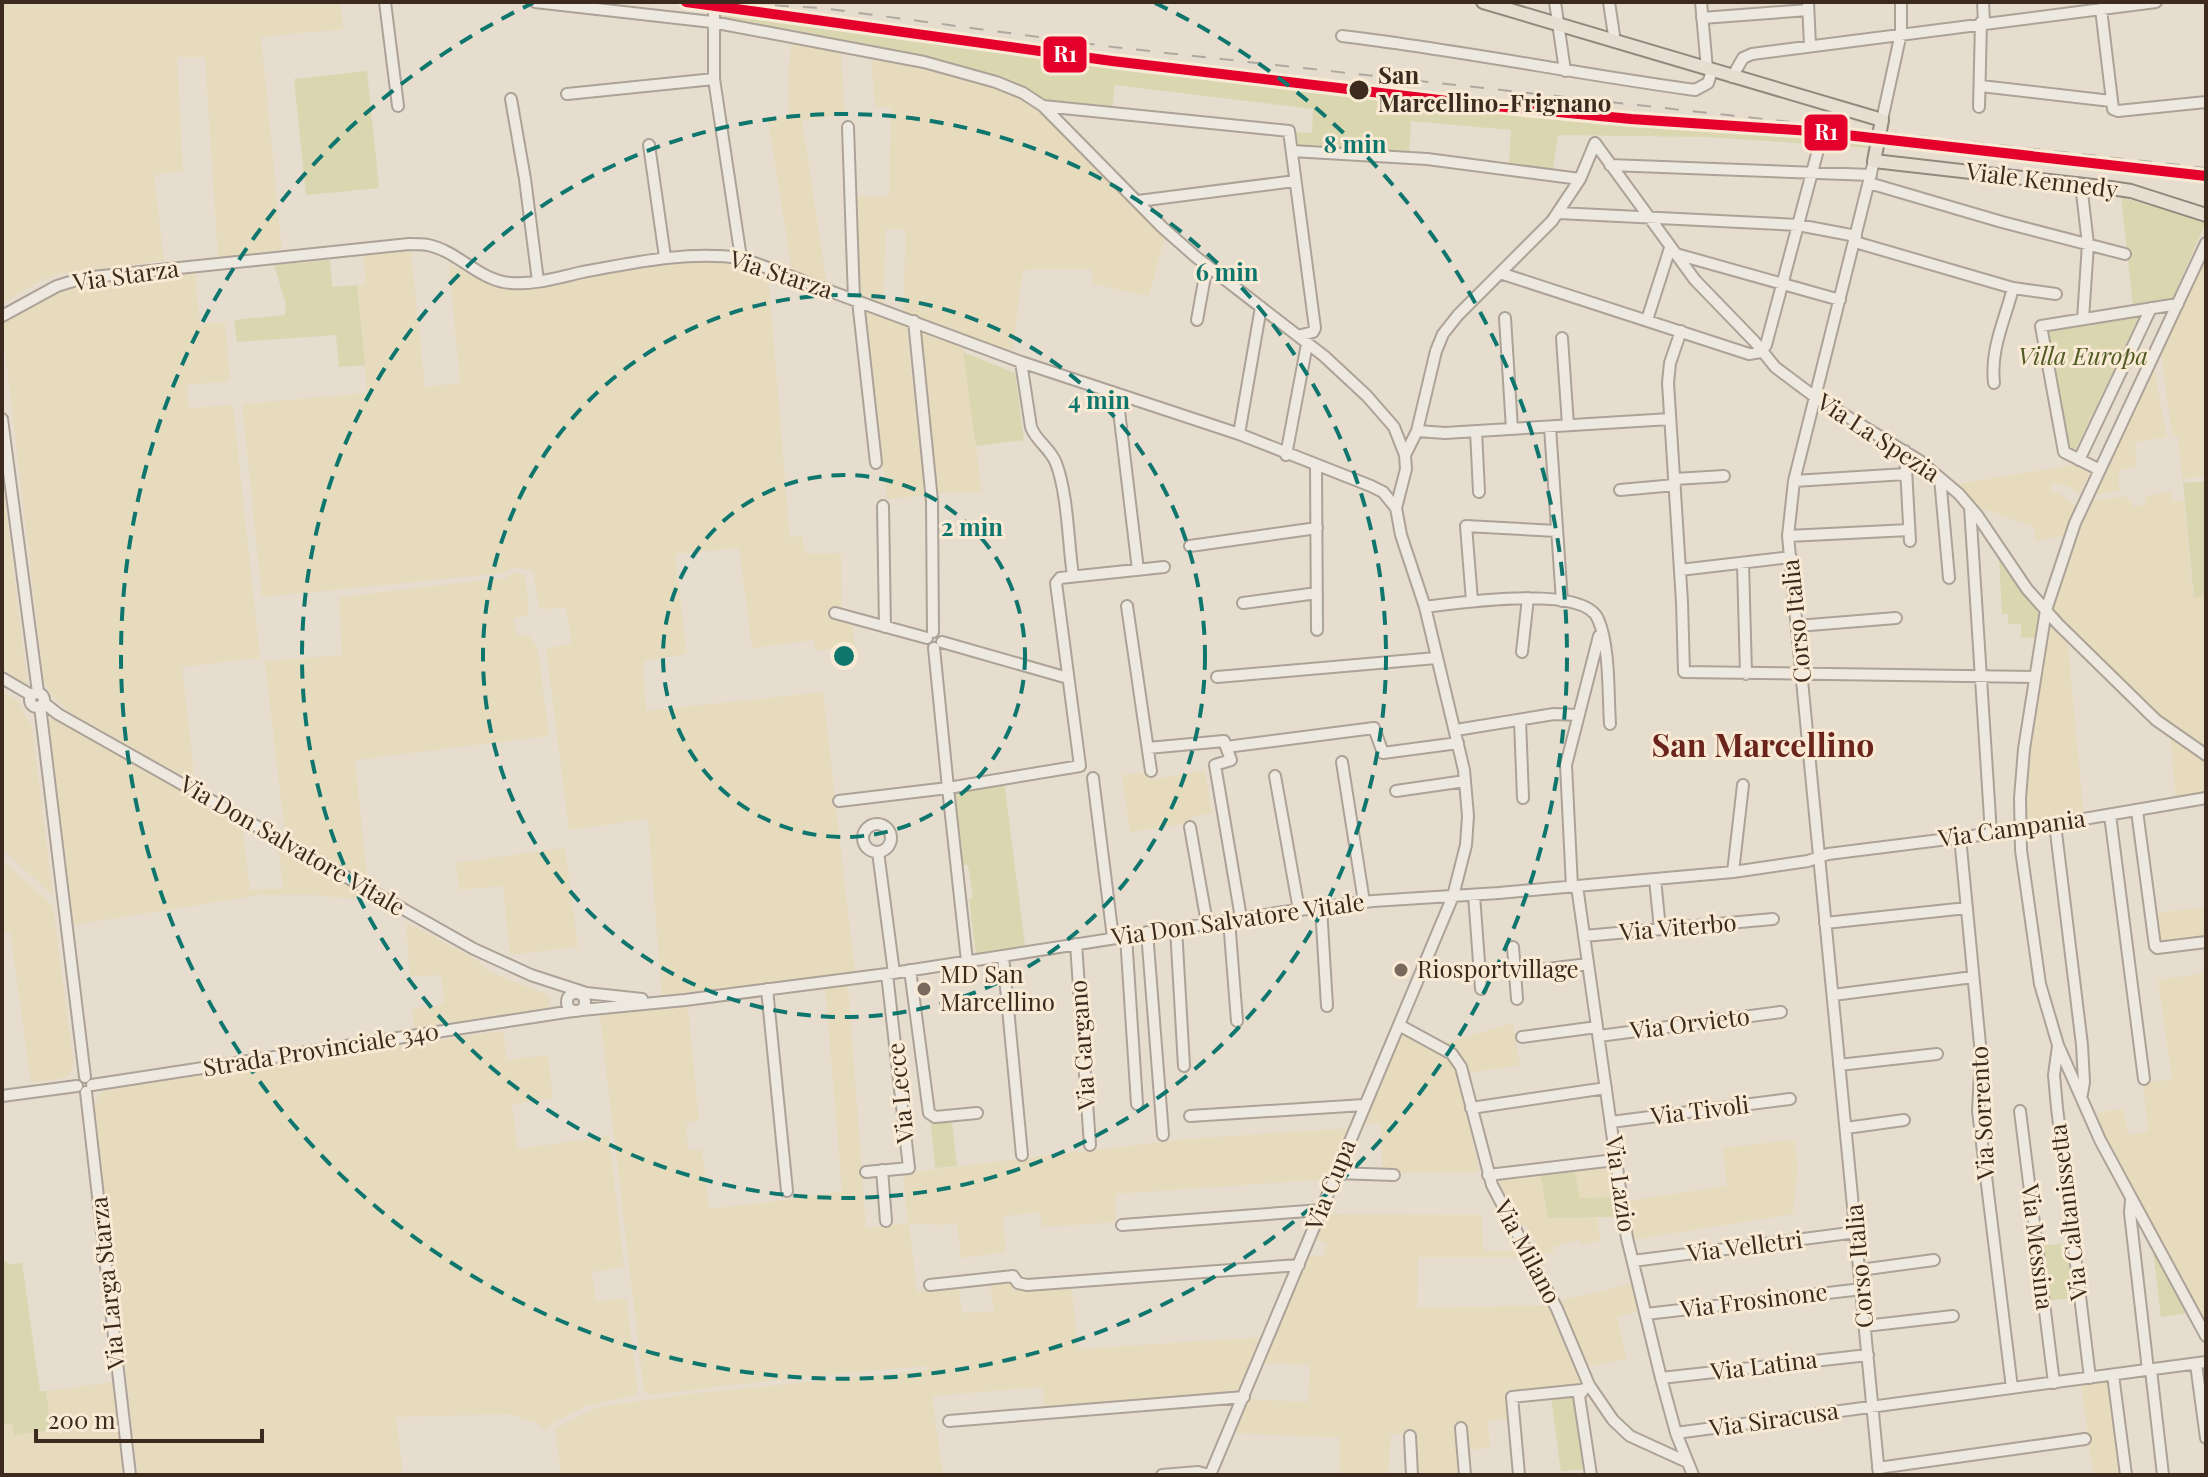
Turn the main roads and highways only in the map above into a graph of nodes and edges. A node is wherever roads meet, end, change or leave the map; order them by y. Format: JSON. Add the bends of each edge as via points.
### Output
{"nodes":[{"id":1,"x":1483,"y":2,"type":"edge"},
{"id":2,"x":1874,"y":161,"type":"joint"},
{"id":3,"x":2206,"y":215,"type":"edge"}],
"edges":[{"from":1,"to":2,"type":"main road","name":"Corso Italia","via":[[1882,120]]},
{"from":2,"to":3,"type":"main road","name":"Viale Kennedy","via":[[2131,191]]}]}
